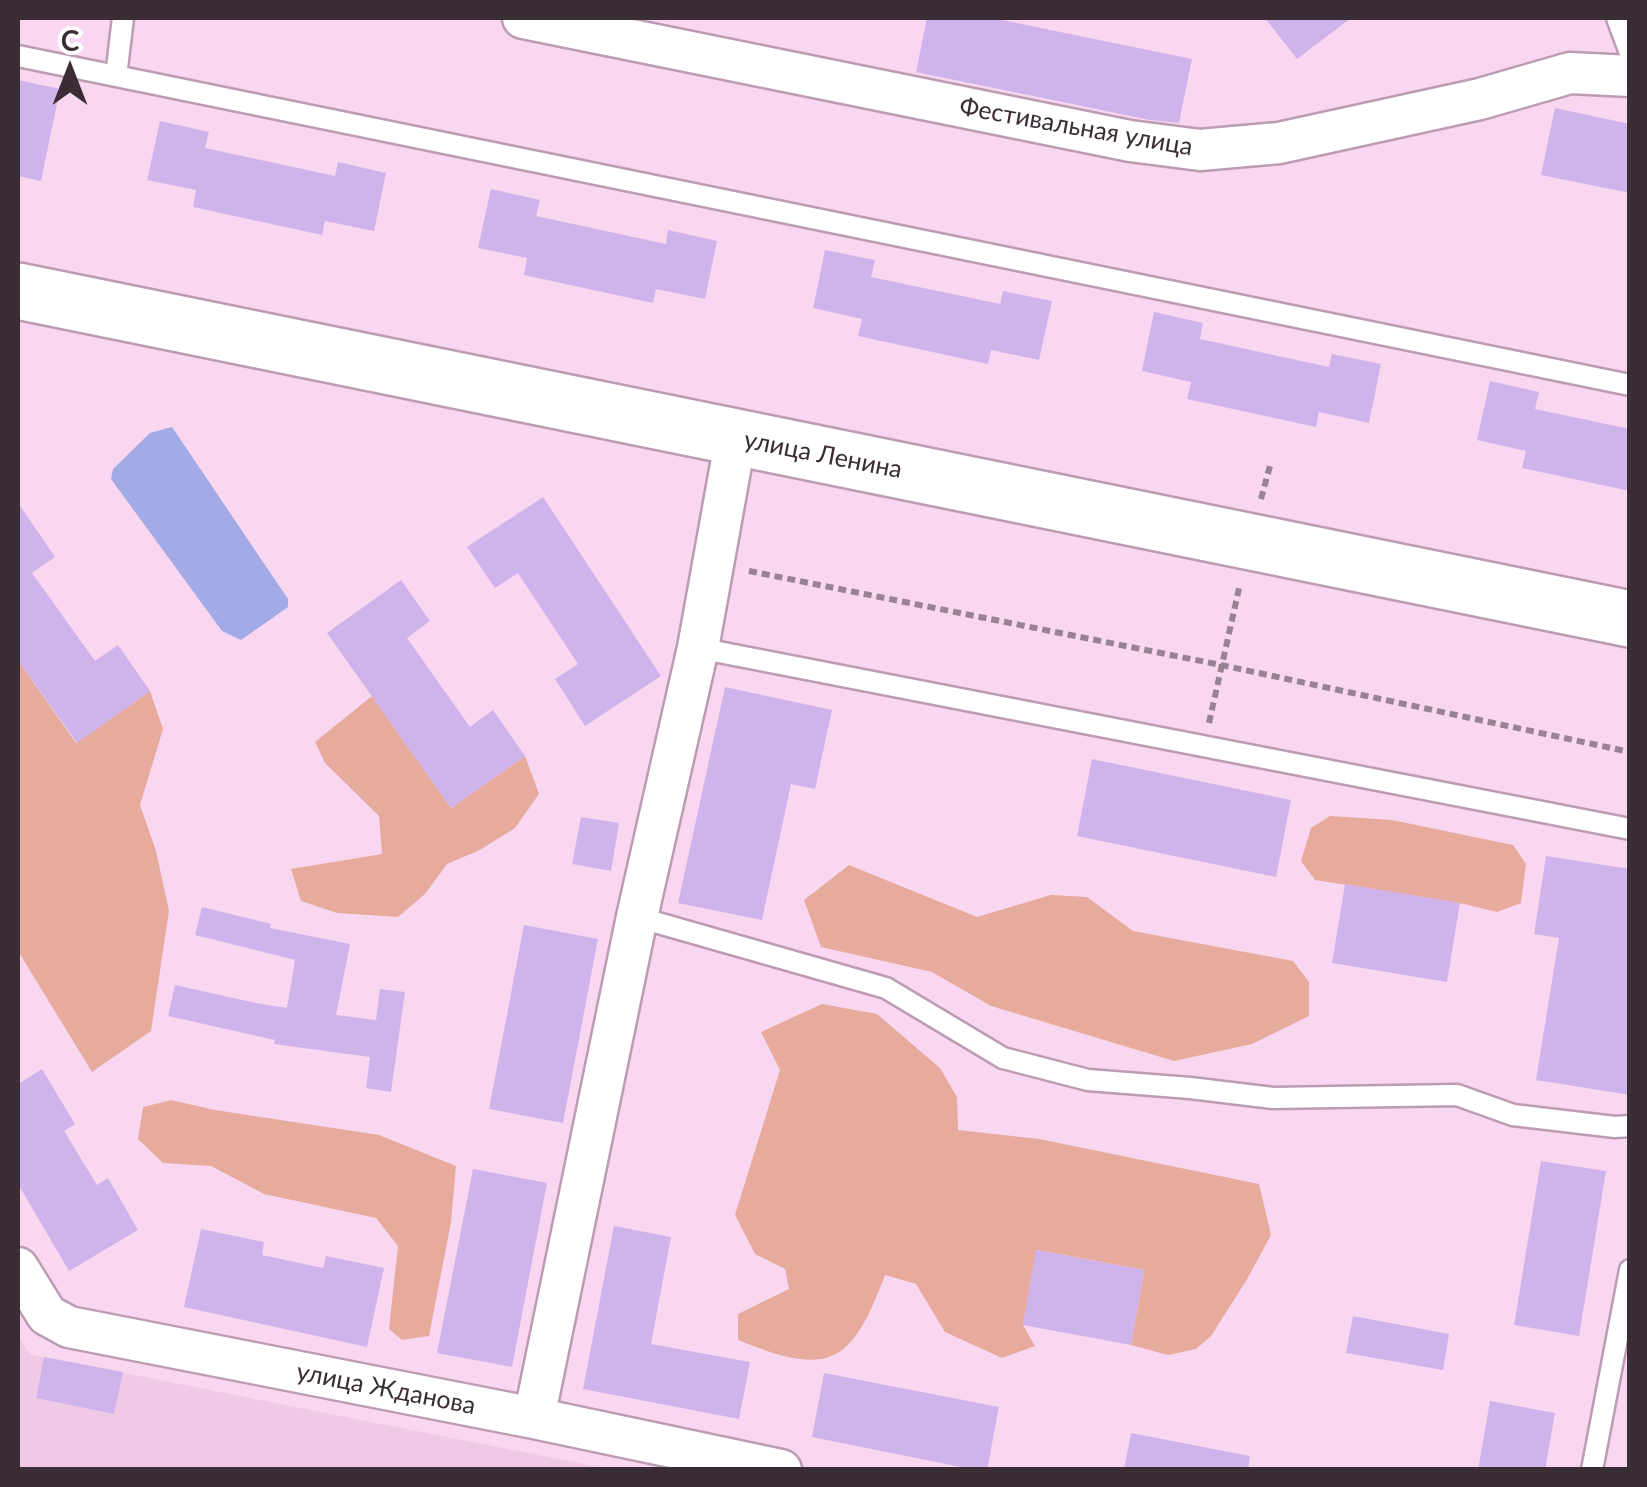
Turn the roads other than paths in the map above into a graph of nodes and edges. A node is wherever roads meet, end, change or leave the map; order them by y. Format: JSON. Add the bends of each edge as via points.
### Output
{"nodes":[{"id":1,"x":123,"y":18,"type":"edge"},
{"id":2,"x":523,"y":18,"type":"edge"},
{"id":3,"x":1617,"y":18,"type":"edge"},
{"id":4,"x":1630,"y":53,"type":"edge"},
{"id":5,"x":18,"y":56,"type":"edge"},
{"id":6,"x":116,"y":76,"type":"junction"},
{"id":7,"x":1630,"y":76,"type":"edge"},
{"id":8,"x":18,"y":291,"type":"edge"},
{"id":9,"x":1630,"y":385,"type":"edge"},
{"id":10,"x":736,"y":437,"type":"junction"},
{"id":11,"x":1630,"y":620,"type":"edge"},
{"id":12,"x":698,"y":648,"type":"junction"},
{"id":13,"x":1630,"y":829,"type":"edge"},
{"id":14,"x":637,"y":917,"type":"junction"},
{"id":15,"x":1630,"y":1126,"type":"edge"},
{"id":16,"x":18,"y":1268,"type":"edge"},
{"id":17,"x":1630,"y":1270,"type":"edge"},
{"id":18,"x":534,"y":1418,"type":"junction"},
{"id":19,"x":781,"y":1470,"type":"edge"},
{"id":20,"x":1592,"y":1470,"type":"edge"}],
"edges":[{"from":1,"to":6,"type":"lane"},
{"from":2,"to":7,"type":"street","name":"Фестивальная улица","via":[[1200,150],[1278,143],[1570,73]]},
{"from":3,"to":4,"type":"lane"},
{"from":5,"to":6,"type":"lane"},
{"from":6,"to":9,"type":"lane"},
{"from":8,"to":10,"type":"street","name":"улица Ленина"},
{"from":10,"to":11,"type":"street","name":"улица Ленина"},
{"from":10,"to":12,"type":"street"},
{"from":12,"to":13,"type":"lane"},
{"from":12,"to":14,"type":"street"},
{"from":14,"to":15,"type":"lane","via":[[886,988],[1003,1058],[1088,1080],[1274,1098],[1457,1095],[1513,1116]]},
{"from":14,"to":18,"type":"street"},
{"from":16,"to":18,"type":"street","name":"улица Жданова","via":[[48,1315],[69,1327]]},
{"from":17,"to":20,"type":"lane"},
{"from":18,"to":19,"type":"street","name":"улица Жданова"}]}
